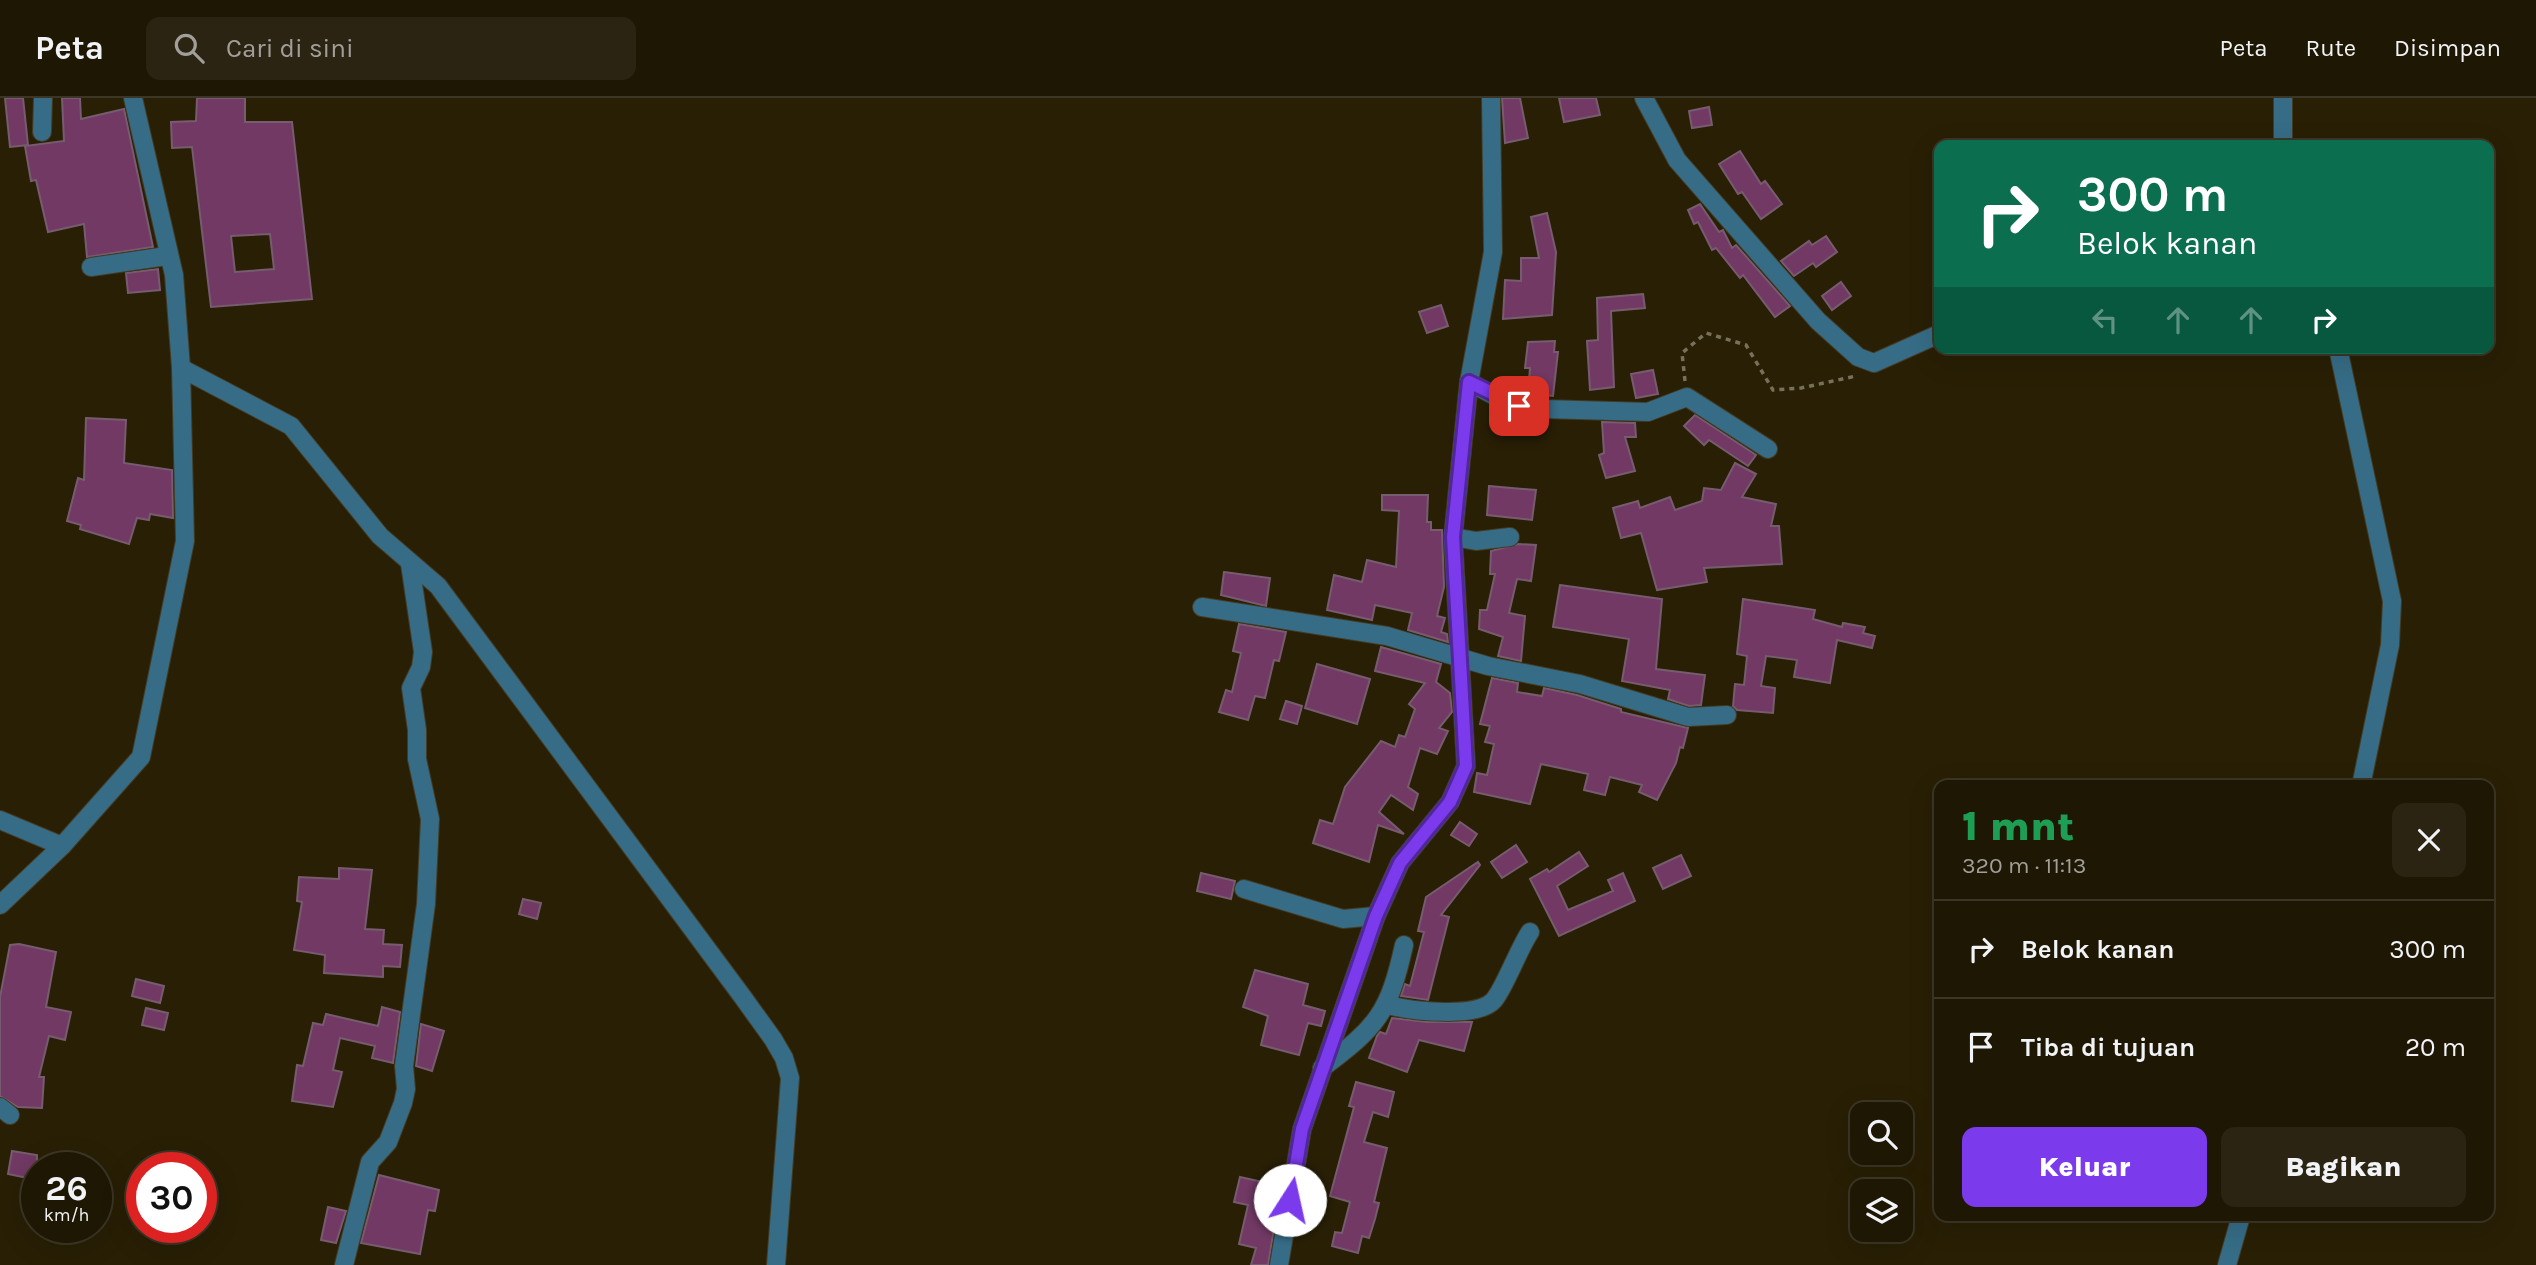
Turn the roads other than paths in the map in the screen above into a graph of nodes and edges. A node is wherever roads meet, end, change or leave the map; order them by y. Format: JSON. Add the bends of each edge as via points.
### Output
{"nodes":[{"id":1,"x":43,"y":98,"type":"edge"},
{"id":2,"x":133,"y":98,"type":"edge"},
{"id":3,"x":1491,"y":98,"type":"edge"},
{"id":4,"x":1644,"y":98,"type":"edge"},
{"id":5,"x":2283,"y":98,"type":"edge"},
{"id":6,"x":42,"y":132,"type":"dead end"},
{"id":7,"x":2283,"y":140,"type":"edge"},
{"id":8,"x":167,"y":256,"type":"junction"},
{"id":9,"x":91,"y":267,"type":"dead end"},
{"id":10,"x":1934,"y":336,"type":"edge"},
{"id":11,"x":2339,"y":354,"type":"edge"},
{"id":12,"x":181,"y":368,"type":"junction"},
{"id":13,"x":1469,"y":382,"type":"junction"},
{"id":14,"x":1768,"y":449,"type":"dead end"},
{"id":15,"x":1453,"y":537,"type":"junction"},
{"id":16,"x":1510,"y":537,"type":"dead end"},
{"id":17,"x":410,"y":564,"type":"junction"},
{"id":18,"x":1202,"y":607,"type":"dead end"},
{"id":19,"x":1460,"y":659,"type":"junction"},
{"id":20,"x":1727,"y":715,"type":"dead end"},
{"id":21,"x":2362,"y":780,"type":"edge"},
{"id":22,"x":0,"y":820,"type":"edge"},
{"id":23,"x":62,"y":846,"type":"junction"},
{"id":24,"x":1244,"y":889,"type":"dead end"},
{"id":25,"x":0,"y":905,"type":"edge"},
{"id":26,"x":1376,"y":916,"type":"junction"},
{"id":27,"x":1530,"y":932,"type":"dead end"},
{"id":28,"x":1404,"y":945,"type":"dead end"},
{"id":29,"x":1388,"y":1005,"type":"junction"},
{"id":30,"x":1322,"y":1068,"type":"junction"},
{"id":31,"x":2240,"y":1221,"type":"edge"},
{"id":32,"x":344,"y":1265,"type":"edge"},
{"id":33,"x":776,"y":1265,"type":"edge"},
{"id":34,"x":1279,"y":1265,"type":"edge"},
{"id":35,"x":2227,"y":1265,"type":"edge"}],
"edges":[{"from":1,"to":6,"type":"street"},
{"from":2,"to":8,"type":"street"},
{"from":3,"to":13,"type":"street","via":[[1493,252]]},
{"from":4,"to":10,"type":"street","via":[[1677,160],[1818,321],[1858,357],[1874,363]]},
{"from":5,"to":7,"type":"street"},
{"from":8,"to":9,"type":"street"},
{"from":8,"to":12,"type":"street","via":[[174,275]]},
{"from":11,"to":21,"type":"street","via":[[2392,601],[2390,645]]},
{"from":12,"to":17,"type":"street","via":[[291,426],[380,536]]},
{"from":12,"to":23,"type":"street","via":[[185,541],[149,726],[141,757]]},
{"from":13,"to":14,"type":"street","via":[[1506,402],[1543,409],[1648,412],[1687,397]]},
{"from":13,"to":15,"type":"street"},
{"from":15,"to":16,"type":"street","via":[[1476,541]]},
{"from":15,"to":19,"type":"street"},
{"from":17,"to":32,"type":"street","via":[[423,652],[411,688],[417,759],[430,819],[426,904],[403,1103],[388,1142],[370,1162]]},
{"from":17,"to":33,"type":"street","via":[[438,586],[784,1058],[789,1078]]},
{"from":18,"to":19,"type":"street","via":[[1387,636]]},
{"from":19,"to":20,"type":"street","via":[[1580,684],[1666,713]]},
{"from":19,"to":26,"type":"street","via":[[1466,766],[1450,802],[1400,863]]},
{"from":22,"to":23,"type":"street"},
{"from":23,"to":25,"type":"street"},
{"from":24,"to":26,"type":"street","via":[[1343,919]]},
{"from":26,"to":30,"type":"street"},
{"from":27,"to":29,"type":"street","via":[[1489,1005],[1479,1010],[1433,1013]]},
{"from":28,"to":29,"type":"street"},
{"from":29,"to":30,"type":"street","via":[[1373,1027]]},
{"from":30,"to":34,"type":"street","via":[[1302,1129]]},
{"from":31,"to":35,"type":"street"}]}
